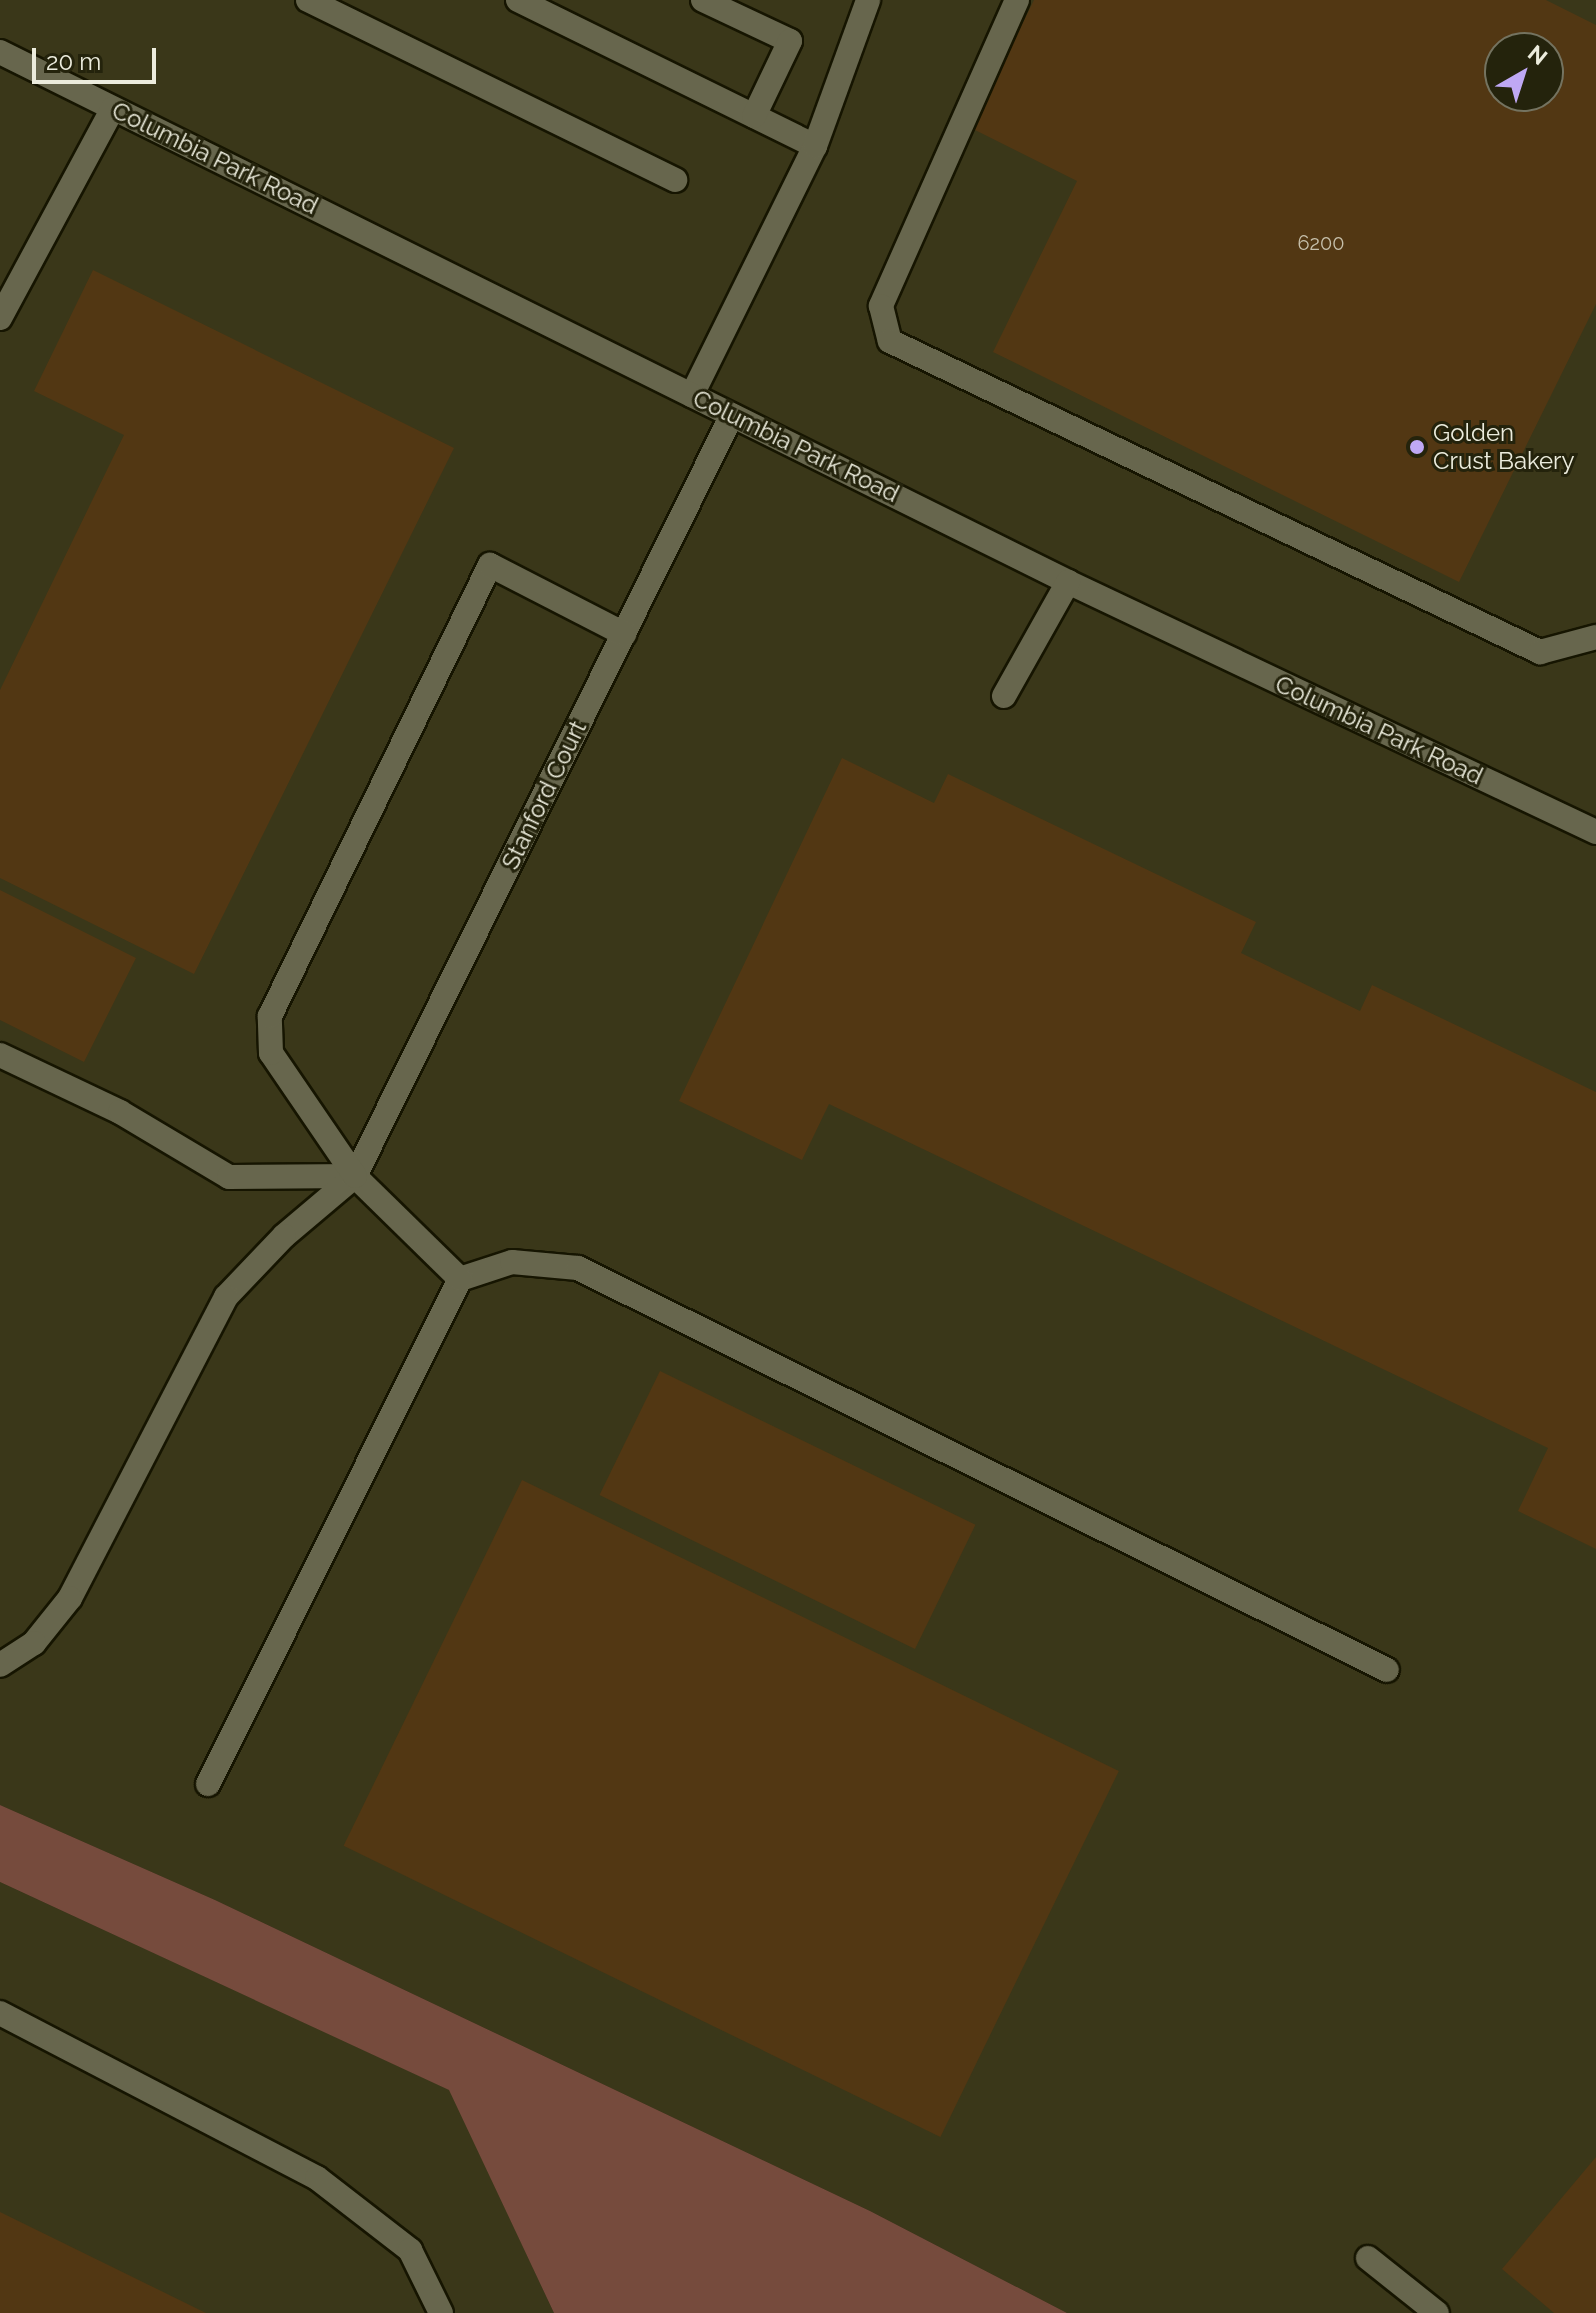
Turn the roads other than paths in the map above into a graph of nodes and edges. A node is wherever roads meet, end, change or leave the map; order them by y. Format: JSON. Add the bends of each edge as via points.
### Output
{"nodes":[{"id":1,"x":308,"y":0,"type":"edge"},
{"id":2,"x":518,"y":0,"type":"edge"},
{"id":3,"x":703,"y":0,"type":"edge"},
{"id":4,"x":868,"y":0,"type":"edge"},
{"id":5,"x":1017,"y":0,"type":"edge"},
{"id":6,"x":0,"y":52,"type":"edge"},
{"id":7,"x":113,"y":108,"type":"junction"},
{"id":8,"x":754,"y":116,"type":"junction"},
{"id":9,"x":815,"y":146,"type":"junction"},
{"id":10,"x":675,"y":180,"type":"dead end"},
{"id":11,"x":0,"y":318,"type":"edge"},
{"id":12,"x":692,"y":395,"type":"junction"},
{"id":13,"x":732,"y":415,"type":"junction"},
{"id":14,"x":1068,"y":582,"type":"junction"},
{"id":15,"x":624,"y":634,"type":"junction"},
{"id":16,"x":1596,"y":637,"type":"edge"},
{"id":17,"x":1004,"y":696,"type":"dead end"},
{"id":18,"x":1596,"y":832,"type":"edge"},
{"id":19,"x":0,"y":1055,"type":"edge"},
{"id":20,"x":355,"y":1176,"type":"junction"},
{"id":21,"x":460,"y":1279,"type":"junction"},
{"id":22,"x":0,"y":1665,"type":"edge"},
{"id":23,"x":1387,"y":1670,"type":"dead end"},
{"id":24,"x":208,"y":1784,"type":"dead end"},
{"id":25,"x":0,"y":2013,"type":"edge"},
{"id":26,"x":1368,"y":2258,"type":"dead end"},
{"id":27,"x":441,"y":2313,"type":"edge"},
{"id":28,"x":1437,"y":2313,"type":"edge"}],
"edges":[{"from":1,"to":10,"type":"street"},
{"from":2,"to":8,"type":"street"},
{"from":3,"to":8,"type":"street","via":[[790,41]]},
{"from":4,"to":9,"type":"street"},
{"from":5,"to":16,"type":"street","via":[[881,306],[890,341],[1540,652]]},
{"from":6,"to":7,"type":"street","name":"Columbia Park Road"},
{"from":7,"to":11,"type":"street"},
{"from":7,"to":12,"type":"street","name":"Columbia Park Road"},
{"from":8,"to":9,"type":"street"},
{"from":9,"to":12,"type":"street"},
{"from":12,"to":13,"type":"street","name":"Columbia Park Road"},
{"from":13,"to":14,"type":"street","name":"Columbia Park Road"},
{"from":13,"to":15,"type":"street","name":"Stanford Court"},
{"from":14,"to":17,"type":"street"},
{"from":14,"to":18,"type":"street","name":"Columbia Park Road"},
{"from":15,"to":20,"type":"street","name":"Stanford Court"},
{"from":15,"to":20,"type":"street","via":[[490,565],[267,1028],[271,1053]]},
{"from":19,"to":20,"type":"street","via":[[120,1112],[229,1177]]},
{"from":20,"to":21,"type":"street"},
{"from":20,"to":22,"type":"street","via":[[284,1236],[226,1297],[70,1598],[34,1643]]},
{"from":21,"to":23,"type":"street","via":[[512,1262],[578,1268]]},
{"from":21,"to":24,"type":"street"},
{"from":25,"to":27,"type":"street","via":[[317,2178],[410,2250]]},
{"from":26,"to":28,"type":"street"}]}
